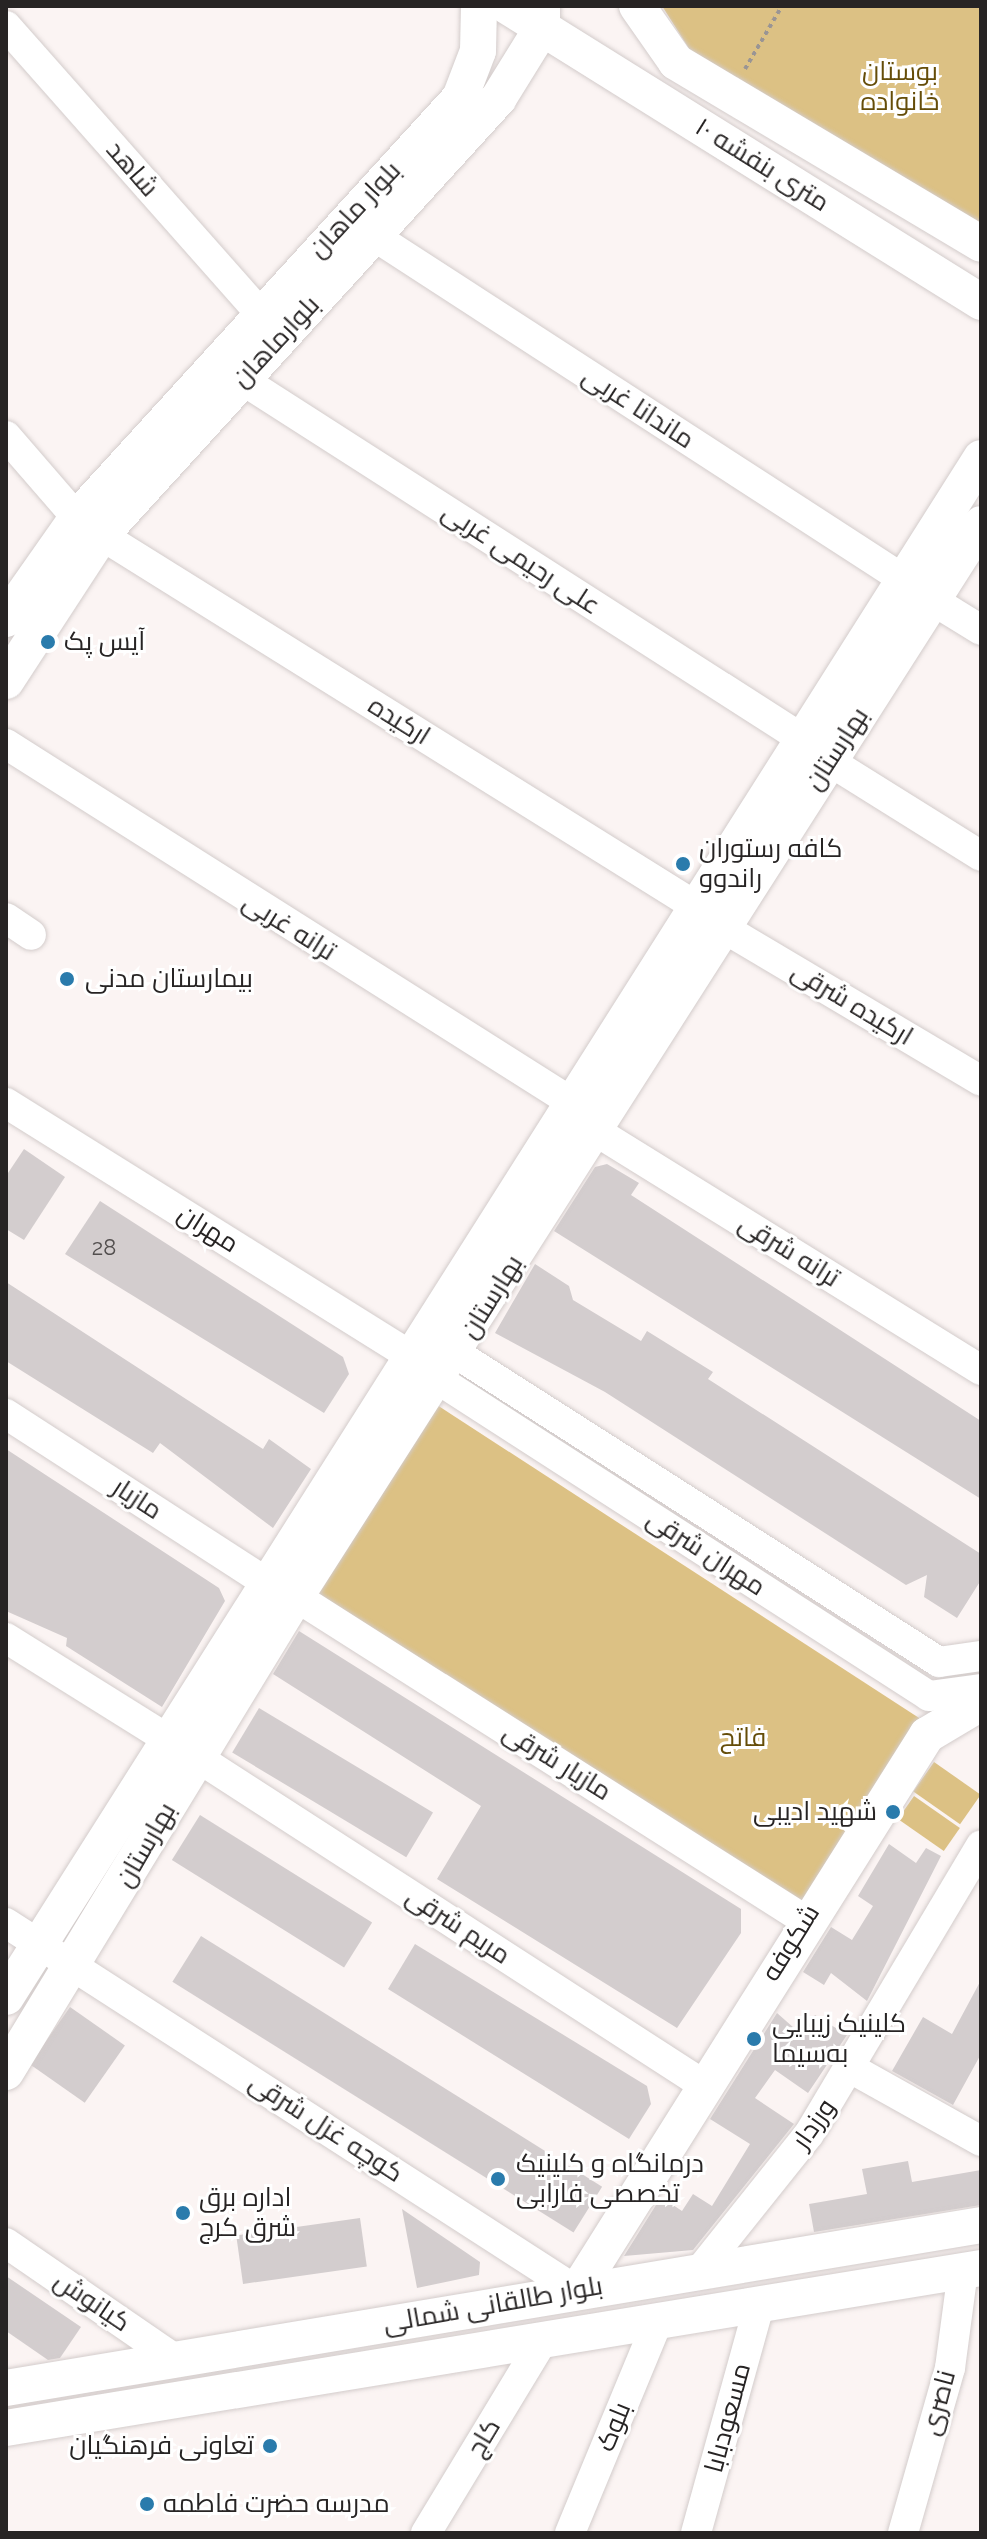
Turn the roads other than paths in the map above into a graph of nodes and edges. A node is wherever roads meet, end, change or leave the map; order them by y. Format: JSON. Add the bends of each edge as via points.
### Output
{"nodes":[{"id":1,"x":479,"y":6,"type":"edge"},
{"id":2,"x":637,"y":6,"type":"edge"},
{"id":3,"x":526,"y":13,"type":"edge"},
{"id":4,"x":6,"y":26,"type":"edge"},
{"id":5,"x":473,"y":71,"type":"junction"},
{"id":6,"x":374,"y":236,"type":"junction"},
{"id":7,"x":981,"y":244,"type":"edge"},
{"id":8,"x":981,"y":302,"type":"edge"},
{"id":9,"x":259,"y":312,"type":"junction"},
{"id":10,"x":241,"y":379,"type":"junction"},
{"id":11,"x":6,"y":436,"type":"edge"},
{"id":12,"x":981,"y":458,"type":"edge"},
{"id":13,"x":981,"y":524,"type":"edge"},
{"id":14,"x":89,"y":526,"type":"junction"},
{"id":15,"x":903,"y":579,"type":"junction"},
{"id":16,"x":934,"y":601,"type":"junction"},
{"id":17,"x":6,"y":619,"type":"edge"},
{"id":18,"x":981,"y":630,"type":"edge"},
{"id":19,"x":6,"y":681,"type":"edge"},
{"id":20,"x":801,"y":738,"type":"junction"},
{"id":21,"x":6,"y":744,"type":"edge"},
{"id":22,"x":829,"y":761,"type":"junction"},
{"id":23,"x":981,"y":856,"type":"edge"},
{"id":24,"x":709,"y":917,"type":"junction"},
{"id":25,"x":981,"y":1081,"type":"edge"},
{"id":26,"x":6,"y":1103,"type":"edge"},
{"id":27,"x":586,"y":1118,"type":"junction"},
{"id":28,"x":410,"y":1355,"type":"junction"},
{"id":29,"x":448,"y":1367,"type":"junction"},
{"id":30,"x":981,"y":1370,"type":"edge"},
{"id":31,"x":6,"y":1414,"type":"edge"},
{"id":32,"x":267,"y":1583,"type":"junction"},
{"id":33,"x":309,"y":1605,"type":"dead end"},
{"id":34,"x":6,"y":1638,"type":"edge"},
{"id":35,"x":981,"y":1656,"type":"edge"},
{"id":36,"x":981,"y":1689,"type":"edge"},
{"id":37,"x":981,"y":1703,"type":"edge"},
{"id":38,"x":169,"y":1740,"type":"junction"},
{"id":39,"x":212,"y":1767,"type":"dead end"},
{"id":40,"x":981,"y":1845,"type":"edge"},
{"id":41,"x":805,"y":1920,"type":"junction"},
{"id":42,"x":6,"y":1923,"type":"edge"},
{"id":43,"x":40,"y":1945,"type":"junction"},
{"id":44,"x":76,"y":1966,"type":"junction"},
{"id":45,"x":6,"y":1997,"type":"edge"},
{"id":46,"x":852,"y":2069,"type":"junction"},
{"id":47,"x":6,"y":2072,"type":"edge"},
{"id":48,"x":704,"y":2085,"type":"junction"},
{"id":49,"x":981,"y":2141,"type":"edge"},
{"id":50,"x":981,"y":2225,"type":"edge"},
{"id":51,"x":6,"y":2243,"type":"edge"},
{"id":52,"x":702,"y":2268,"type":"junction"},
{"id":53,"x":972,"y":2269,"type":"edge"},
{"id":54,"x":577,"y":2291,"type":"junction"},
{"id":55,"x":760,"y":2302,"type":"junction"},
{"id":56,"x":497,"y":2305,"type":"junction"},
{"id":57,"x":658,"y":2321,"type":"junction"},
{"id":58,"x":541,"y":2343,"type":"junction"},
{"id":59,"x":502,"y":2349,"type":"junction"},
{"id":60,"x":178,"y":2361,"type":"junction"},
{"id":61,"x":6,"y":2388,"type":"edge"},
{"id":62,"x":6,"y":2428,"type":"edge"},
{"id":63,"x":426,"y":2533,"type":"edge"},
{"id":64,"x":570,"y":2533,"type":"edge"},
{"id":65,"x":696,"y":2533,"type":"edge"},
{"id":66,"x":903,"y":2533,"type":"edge"}],
"edges":[{"from":1,"to":5,"type":"main road","name":"بلوار ماهان"},
{"from":2,"to":7,"type":"main road","name":"۱۰ متری بنفشه","via":[[676,62]]},
{"from":3,"to":5,"type":"main road","via":[[505,46]]},
{"from":3,"to":6,"type":"main road","name":"بلوارماهان","via":[[498,99]]},
{"from":3,"to":8,"type":"main road","name":"۱۰ متری بنفشه"},
{"from":4,"to":9,"type":"street","name":"شاهد"},
{"from":5,"to":9,"type":"main road","name":"بلوار ماهان","via":[[460,98]]},
{"from":6,"to":10,"type":"main road","name":"بلوارماهان"},
{"from":6,"to":15,"type":"street","name":"ماندانا غربی"},
{"from":9,"to":14,"type":"main road","name":"بلوار ماهان"},
{"from":10,"to":14,"type":"main road","name":"بلوارماهان"},
{"from":10,"to":20,"type":"street","name":"علی رحیمی غربی"},
{"from":11,"to":14,"type":"street","name":"ارکیده"},
{"from":12,"to":15,"type":"main road","name":"بهارستان"},
{"from":13,"to":16,"type":"main road","name":"بهارستان"},
{"from":14,"to":17,"type":"main road","name":"بلوار ماهان"},
{"from":14,"to":19,"type":"main road","name":"بلوارماهان"},
{"from":14,"to":24,"type":"street","name":"ارکیده"},
{"from":15,"to":20,"type":"main road","name":"بهارستان"},
{"from":16,"to":18,"type":"street"},
{"from":16,"to":22,"type":"main road","name":"بهارستان"},
{"from":20,"to":24,"type":"main road","name":"بهارستان"},
{"from":21,"to":27,"type":"street","name":"ترانه غربی"},
{"from":22,"to":23,"type":"street"},
{"from":22,"to":24,"type":"main road","name":"بهارستان"},
{"from":24,"to":25,"type":"street","name":"ارکیده شرقی"},
{"from":24,"to":27,"type":"main road","name":"بهارستان"},
{"from":26,"to":28,"type":"street","name":"مهران"},
{"from":27,"to":28,"type":"main road","name":"بهارستان"},
{"from":27,"to":29,"type":"main road","name":"بهارستان"},
{"from":27,"to":30,"type":"street","name":"ترانه شرقی"},
{"from":28,"to":32,"type":"main road","name":"بهارستان"},
{"from":29,"to":35,"type":"street","name":"مهران شرقی","via":[[939,1662]]},
{"from":29,"to":36,"type":"street","name":"مهران شرقی","via":[[929,1696]]},
{"from":29,"to":44,"type":"main road","name":"بهارستان","via":[[296,1596]]},
{"from":31,"to":32,"type":"street","name":"مازیار"},
{"from":32,"to":38,"type":"main road","name":"بهارستان"},
{"from":33,"to":41,"type":"street","name":"مازیار شرقی"},
{"from":34,"to":38,"type":"street"},
{"from":37,"to":41,"type":"main road","name":"شکوفه","via":[[927,1735]]},
{"from":38,"to":43,"type":"main road","name":"بهارستان"},
{"from":39,"to":48,"type":"street","name":"مریم شرقی"},
{"from":40,"to":46,"type":"street","name":"ورزدار"},
{"from":41,"to":48,"type":"main road","name":"شکوفه"},
{"from":42,"to":43,"type":"street","name":"کوچه غزل شرقی"},
{"from":43,"to":44,"type":"street","name":"کوچه غزل شرقی"},
{"from":43,"to":45,"type":"main road","name":"بهارستان"},
{"from":44,"to":47,"type":"main road","name":"بهارستان"},
{"from":44,"to":54,"type":"street","name":"کوچه غزل شرقی"},
{"from":46,"to":49,"type":"street"},
{"from":46,"to":52,"type":"street","name":"ورزدار"},
{"from":48,"to":54,"type":"main road","name":"شکوفه"},
{"from":50,"to":52,"type":"main road","name":"بلوار طالقانی شمالی"},
{"from":51,"to":60,"type":"street","name":"کیانوش"},
{"from":52,"to":54,"type":"main road","name":"بلوار طالقانی شمالی"},
{"from":53,"to":55,"type":"main road","name":"بلوار طالقانی شمالی"},
{"from":53,"to":66,"type":"street","name":"ناصری"},
{"from":54,"to":56,"type":"main road","name":"بلوار طالقانی شمالی"},
{"from":55,"to":57,"type":"main road","name":"بلوار طالقانی شمالی"},
{"from":55,"to":65,"type":"street","name":"مسعودبابا"},
{"from":56,"to":59,"type":"street"},
{"from":56,"to":60,"type":"main road","name":"بلوار طالقانی شمالی"},
{"from":57,"to":58,"type":"main road","name":"بلوار طالقانی شمالی"},
{"from":57,"to":64,"type":"street","name":"بلوک"},
{"from":58,"to":59,"type":"main road","name":"بلوار طالقانی شمالی"},
{"from":58,"to":63,"type":"street","name":"کاج"},
{"from":59,"to":62,"type":"main road","name":"بلوار طالقانی شمالی"},
{"from":60,"to":61,"type":"main road","name":"بلوار طالقانی شمالی"}]}
